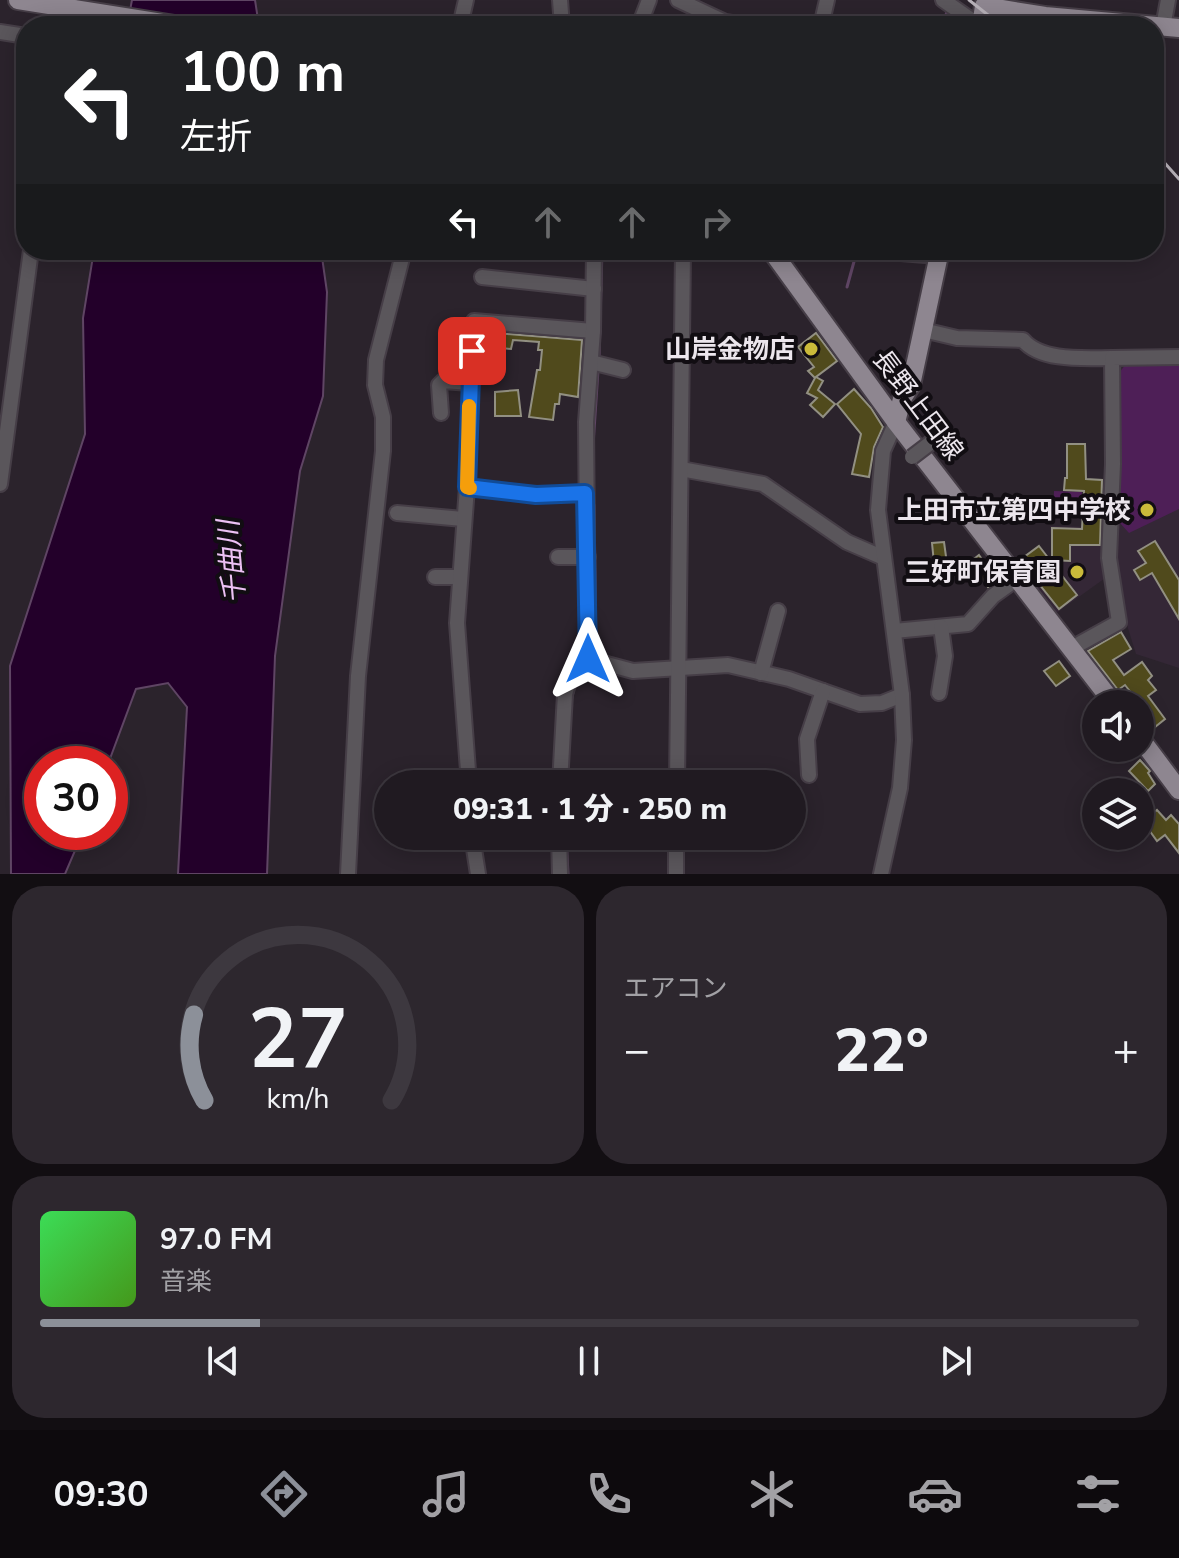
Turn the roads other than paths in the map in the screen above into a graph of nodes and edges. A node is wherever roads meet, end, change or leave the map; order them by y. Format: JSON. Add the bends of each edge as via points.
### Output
{"nodes":[{"id":1,"x":18,"y":0,"type":"edge"},
{"id":2,"x":678,"y":0,"type":"edge"},
{"id":3,"x":943,"y":0,"type":"edge"},
{"id":4,"x":1168,"y":0,"type":"edge"},
{"id":5,"x":69,"y":3,"type":"edge"},
{"id":6,"x":984,"y":3,"type":"edge"},
{"id":7,"x":1028,"y":7,"type":"edge"},
{"id":8,"x":127,"y":16,"type":"edge"},
{"id":9,"x":712,"y":16,"type":"edge"},
{"id":10,"x":966,"y":16,"type":"edge"},
{"id":11,"x":1092,"y":16,"type":"edge"},
{"id":12,"x":1171,"y":27,"type":"edge"},
{"id":13,"x":29,"y":260,"type":"edge"},
{"id":14,"x":401,"y":260,"type":"edge"},
{"id":15,"x":594,"y":260,"type":"edge"},
{"id":16,"x":683,"y":260,"type":"edge"},
{"id":17,"x":778,"y":260,"type":"edge"},
{"id":18,"x":938,"y":260,"type":"edge"},
{"id":19,"x":482,"y":277,"type":"dead end"},
{"id":20,"x":594,"y":289,"type":"junction"},
{"id":21,"x":923,"y":330,"type":"junction"},
{"id":22,"x":593,"y":331,"type":"junction"},
{"id":23,"x":1179,"y":357,"type":"edge"},
{"id":24,"x":1112,"y":358,"type":"junction"},
{"id":25,"x":591,"y":362,"type":"junction"},
{"id":26,"x":623,"y":370,"type":"dead end"},
{"id":27,"x":470,"y":383,"type":"junction"},
{"id":28,"x":441,"y":413,"type":"dead end"},
{"id":29,"x":896,"y":422,"type":"junction"},
{"id":30,"x":933,"y":441,"type":"dead end"},
{"id":31,"x":912,"y":457,"type":"dead end"},
{"id":32,"x":681,"y":469,"type":"junction"},
{"id":33,"x":0,"y":484,"type":"edge"},
{"id":34,"x":467,"y":487,"type":"junction"},
{"id":35,"x":585,"y":493,"type":"junction"},
{"id":36,"x":397,"y":513,"type":"dead end"},
{"id":37,"x":463,"y":519,"type":"junction"},
{"id":38,"x":558,"y":557,"type":"dead end"},
{"id":39,"x":588,"y":557,"type":"junction"},
{"id":40,"x":884,"y":558,"type":"junction"},
{"id":41,"x":435,"y":577,"type":"dead end"},
{"id":42,"x":460,"y":577,"type":"junction"},
{"id":43,"x":1018,"y":578,"type":"junction"},
{"id":44,"x":778,"y":611,"type":"dead end"},
{"id":45,"x":941,"y":627,"type":"junction"},
{"id":46,"x":894,"y":631,"type":"junction"},
{"id":47,"x":1072,"y":648,"type":"junction"},
{"id":48,"x":588,"y":659,"type":"junction"},
{"id":49,"x":678,"y":669,"type":"junction"},
{"id":50,"x":761,"y":673,"type":"junction"},
{"id":51,"x":1104,"y":690,"type":"edge"},
{"id":52,"x":823,"y":691,"type":"junction"},
{"id":53,"x":939,"y":693,"type":"dead end"},
{"id":54,"x":902,"y":695,"type":"junction"},
{"id":55,"x":1154,"y":757,"type":"edge"},
{"id":56,"x":468,"y":770,"type":"edge"},
{"id":57,"x":561,"y":770,"type":"edge"},
{"id":58,"x":677,"y":770,"type":"edge"},
{"id":59,"x":809,"y":775,"type":"dead end"},
{"id":60,"x":1179,"y":790,"type":"edge"},
{"id":61,"x":474,"y":850,"type":"edge"},
{"id":62,"x":559,"y":850,"type":"edge"},
{"id":63,"x":676,"y":850,"type":"edge"},
{"id":64,"x":348,"y":874,"type":"edge"},
{"id":65,"x":478,"y":874,"type":"edge"},
{"id":66,"x":560,"y":874,"type":"edge"},
{"id":67,"x":676,"y":874,"type":"edge"},
{"id":68,"x":881,"y":874,"type":"edge"}],
"edges":[{"from":1,"to":5,"type":"main road"},
{"from":2,"to":9,"type":"street"},
{"from":3,"to":10,"type":"street"},
{"from":4,"to":12,"type":"street"},
{"from":5,"to":8,"type":"main road"},
{"from":6,"to":7,"type":"main road"},
{"from":7,"to":11,"type":"main road"},
{"from":13,"to":33,"type":"street"},
{"from":14,"to":64,"type":"street","via":[[376,360],[383,451],[358,676]]},
{"from":15,"to":20,"type":"street"},
{"from":16,"to":32,"type":"street"},
{"from":17,"to":29,"type":"main road","name":"長野上田線"},
{"from":18,"to":21,"type":"main road"},
{"from":19,"to":20,"type":"street"},
{"from":20,"to":22,"type":"street"},
{"from":21,"to":24,"type":"street","via":[[957,338],[1023,340],[1038,352]]},
{"from":21,"to":29,"type":"main road"},
{"from":22,"to":25,"type":"street"},
{"from":22,"to":27,"type":"street","via":[[474,321]]},
{"from":23,"to":24,"type":"street"},
{"from":24,"to":47,"type":"street","via":[[1109,558],[1119,622]]},
{"from":25,"to":26,"type":"street"},
{"from":25,"to":35,"type":"street"},
{"from":27,"to":28,"type":"street","via":[[439,385]]},
{"from":27,"to":34,"type":"street"},
{"from":29,"to":40,"type":"street","via":[[883,451],[880,477]]},
{"from":29,"to":43,"type":"main road","name":"長野上田線"},
{"from":30,"to":31,"type":"street","bridge":true},
{"from":32,"to":40,"type":"street","via":[[763,484],[847,542]]},
{"from":32,"to":49,"type":"street"},
{"from":34,"to":35,"type":"street","via":[[536,495]]},
{"from":34,"to":37,"type":"street"},
{"from":35,"to":39,"type":"street"},
{"from":36,"to":37,"type":"street"},
{"from":37,"to":42,"type":"street"},
{"from":38,"to":39,"type":"street"},
{"from":39,"to":48,"type":"street"},
{"from":40,"to":46,"type":"street"},
{"from":41,"to":42,"type":"street"},
{"from":42,"to":56,"type":"street","via":[[457,623]]},
{"from":43,"to":45,"type":"street","via":[[968,624]]},
{"from":43,"to":47,"type":"main road","name":"長野上田線"},
{"from":44,"to":50,"type":"street"},
{"from":45,"to":46,"type":"street"},
{"from":45,"to":53,"type":"street","via":[[945,656]]},
{"from":46,"to":54,"type":"street"},
{"from":47,"to":51,"type":"main road","name":"長野上田線"},
{"from":48,"to":49,"type":"street","via":[[633,671]]},
{"from":48,"to":57,"type":"street","via":[[570,678],[565,694]]},
{"from":49,"to":50,"type":"street","via":[[728,665]]},
{"from":49,"to":58,"type":"street"},
{"from":50,"to":52,"type":"street"},
{"from":52,"to":54,"type":"street","via":[[860,704]]},
{"from":52,"to":59,"type":"street","via":[[807,739]]},
{"from":54,"to":68,"type":"street","via":[[900,788]]},
{"from":55,"to":60,"type":"main road"},
{"from":61,"to":65,"type":"street"},
{"from":62,"to":66,"type":"street"},
{"from":63,"to":67,"type":"street"}]}
